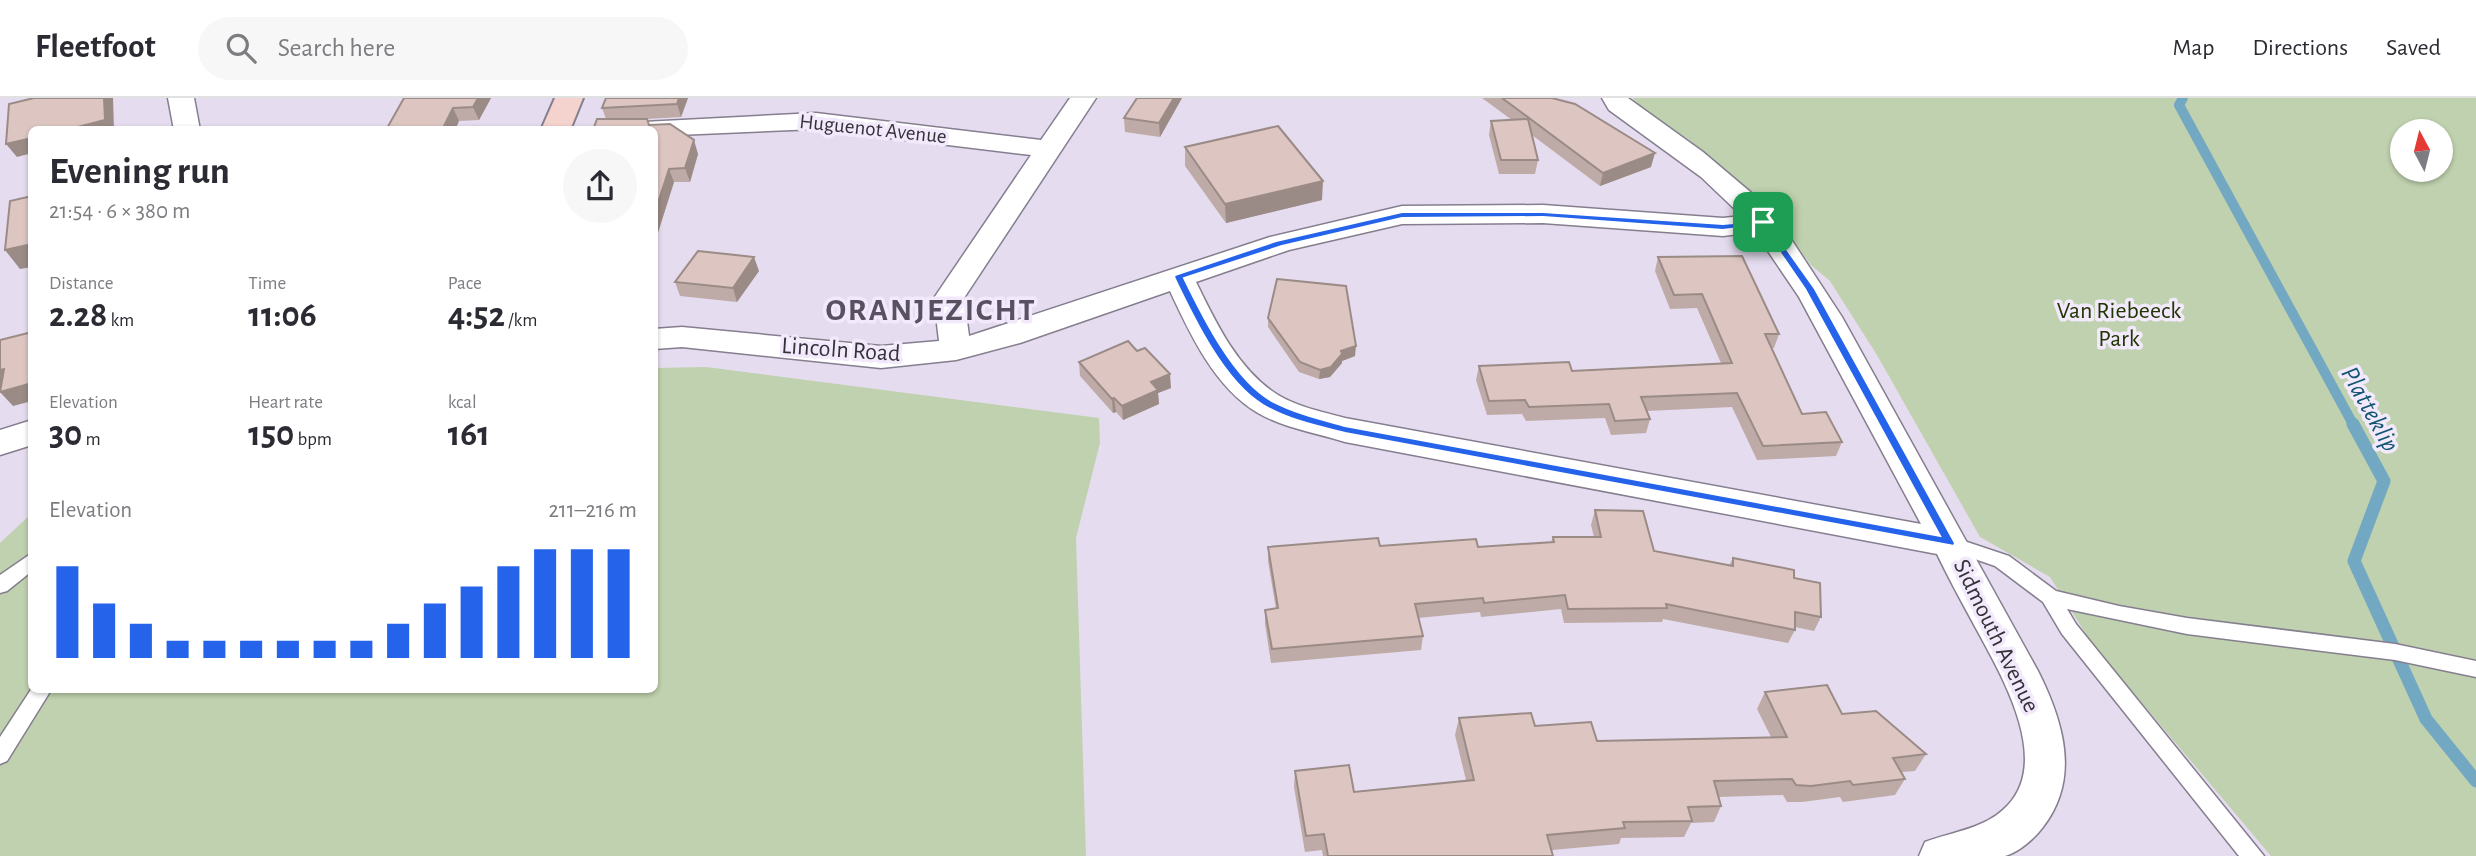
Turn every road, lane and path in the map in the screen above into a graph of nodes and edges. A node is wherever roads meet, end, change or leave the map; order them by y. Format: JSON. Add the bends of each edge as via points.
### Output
{"nodes":[{"id":1,"x":181,"y":98,"type":"edge"},
{"id":2,"x":569,"y":98,"type":"edge"},
{"id":3,"x":1083,"y":98,"type":"edge"},
{"id":4,"x":1615,"y":98,"type":"edge"},
{"id":5,"x":186,"y":126,"type":"edge"},
{"id":6,"x":557,"y":126,"type":"edge"},
{"id":7,"x":658,"y":128,"type":"edge"},
{"id":8,"x":1048,"y":149,"type":"junction"},
{"id":9,"x":1763,"y":222,"type":"junction"},
{"id":10,"x":1179,"y":277,"type":"junction"},
{"id":11,"x":658,"y":339,"type":"edge"},
{"id":12,"x":957,"y":350,"type":"junction"},
{"id":13,"x":28,"y":433,"type":"edge"},
{"id":14,"x":0,"y":443,"type":"edge"},
{"id":15,"x":1950,"y":543,"type":"junction"},
{"id":16,"x":28,"y":563,"type":"edge"},
{"id":17,"x":0,"y":586,"type":"edge"},
{"id":18,"x":2050,"y":597,"type":"junction"},
{"id":19,"x":2476,"y":669,"type":"edge"},
{"id":20,"x":39,"y":693,"type":"edge"},
{"id":21,"x":0,"y":755,"type":"edge"},
{"id":22,"x":1941,"y":856,"type":"edge"},
{"id":23,"x":2253,"y":856,"type":"edge"}],
"edges":[{"from":1,"to":5,"type":"street"},
{"from":2,"to":6,"type":"street"},
{"from":3,"to":8,"type":"street"},
{"from":4,"to":9,"type":"street","name":"Sidmouth Avenue","via":[[1618,105],[1713,170]]},
{"from":7,"to":8,"type":"street","name":"Huguenot Avenue","via":[[816,121]]},
{"from":8,"to":12,"type":"street","via":[[949,298]]},
{"from":9,"to":10,"type":"street","name":"Lincoln Road","via":[[1723,227],[1543,214],[1402,215],[1280,243]]},
{"from":9,"to":15,"type":"street","name":"Sidmouth Avenue","via":[[1810,289]]},
{"from":10,"to":12,"type":"street","name":"Lincoln Road"},
{"from":10,"to":15,"type":"street","via":[[1202,327],[1247,389],[1291,415],[1345,430]]},
{"from":11,"to":12,"type":"street","name":"Lincoln Road","via":[[682,337],[881,357]]},
{"from":13,"to":14,"type":"street"},
{"from":15,"to":18,"type":"lane","via":[[2002,561]]},
{"from":15,"to":22,"type":"street","name":"Sidmouth Avenue","via":[[2030,697],[2045,759],[2039,793],[2019,825],[1979,847]]},
{"from":16,"to":17,"type":"lane"},
{"from":18,"to":19,"type":"lane","via":[[2188,626],[2395,652]]},
{"from":18,"to":23,"type":"lane","via":[[2068,629]]},
{"from":20,"to":21,"type":"lane"}]}
